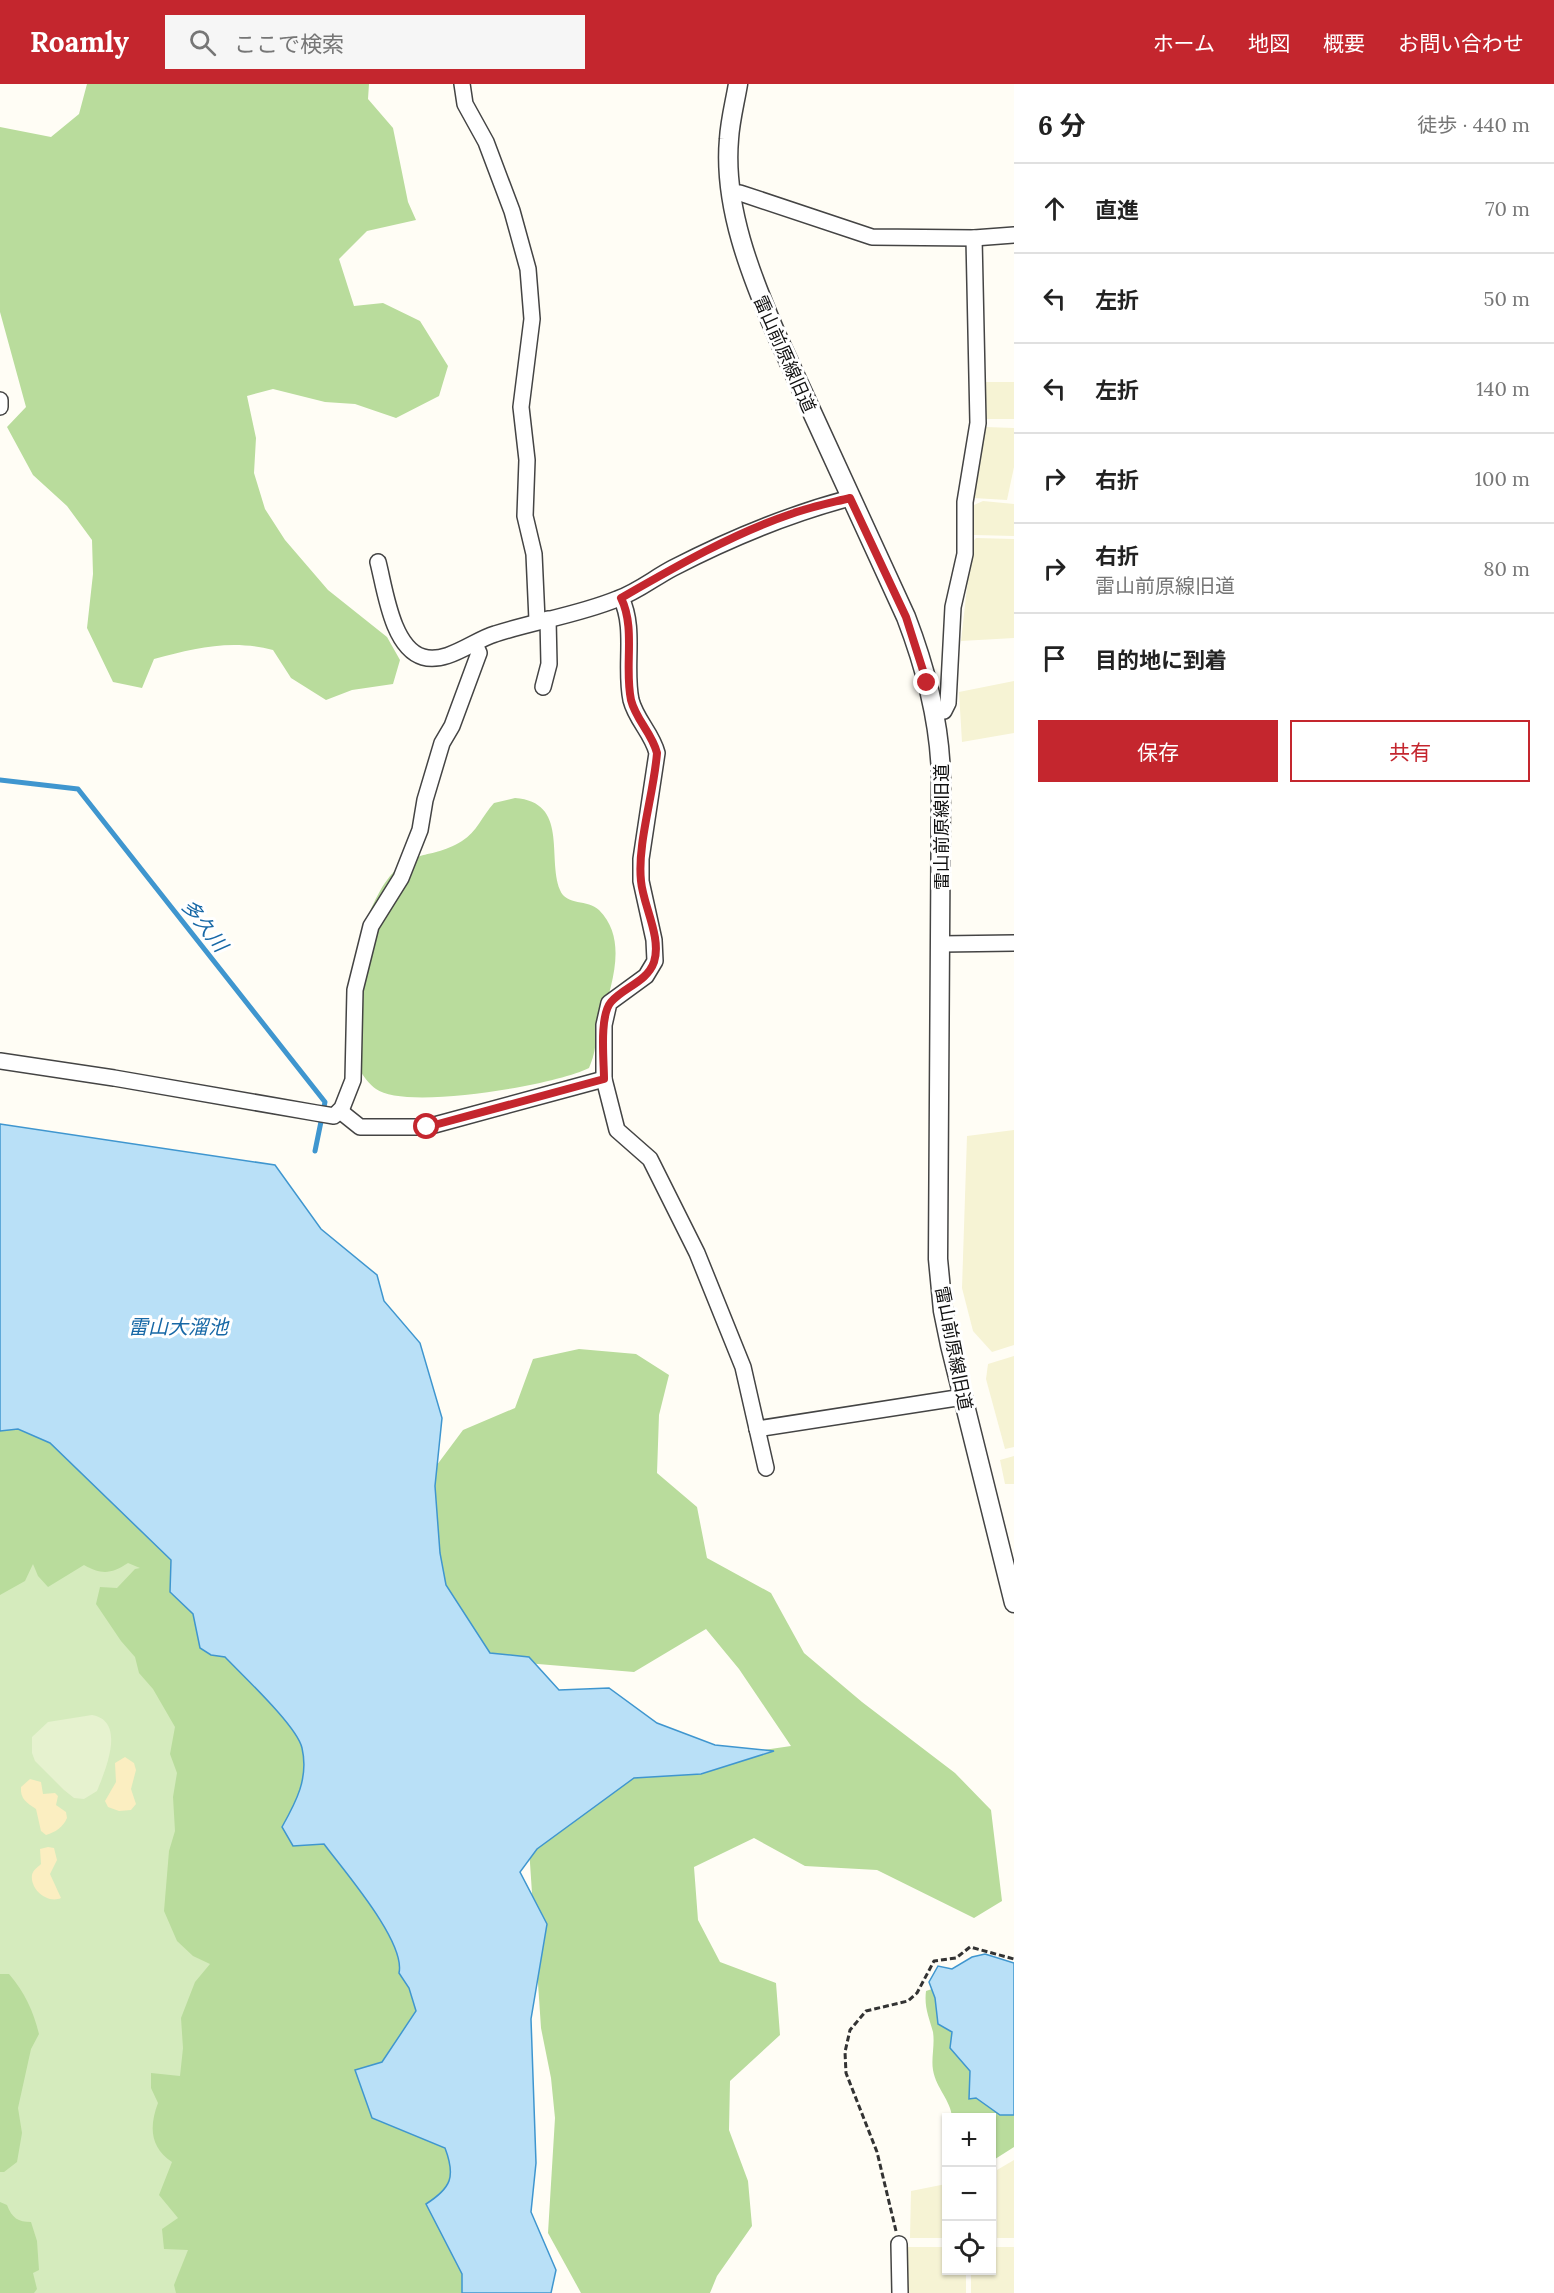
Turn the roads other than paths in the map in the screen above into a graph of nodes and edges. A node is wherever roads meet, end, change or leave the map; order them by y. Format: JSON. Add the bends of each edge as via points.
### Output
{"nodes":[{"id":1,"x":462,"y":84,"type":"edge"},
{"id":2,"x":738,"y":84,"type":"edge"},
{"id":3,"x":732,"y":194,"type":"junction"},
{"id":4,"x":1014,"y":235,"type":"edge"},
{"id":5,"x":974,"y":238,"type":"junction"},
{"id":6,"x":0,"y":400,"type":"edge"},
{"id":7,"x":0,"y":407,"type":"edge"},
{"id":8,"x":850,"y":498,"type":"junction"},
{"id":9,"x":378,"y":562,"type":"dead end"},
{"id":10,"x":621,"y":598,"type":"junction"},
{"id":11,"x":543,"y":619,"type":"junction"},
{"id":12,"x":475,"y":644,"type":"junction"},
{"id":13,"x":543,"y":687,"type":"dead end"},
{"id":14,"x":935,"y":712,"type":"junction"},
{"id":15,"x":1014,"y":943,"type":"edge"},
{"id":16,"x":941,"y":944,"type":"junction"},
{"id":17,"x":0,"y":1061,"type":"edge"},
{"id":18,"x":604,"y":1079,"type":"junction"},
{"id":19,"x":337,"y":1113,"type":"junction"},
{"id":20,"x":963,"y":1398,"type":"junction"},
{"id":21,"x":757,"y":1429,"type":"junction"},
{"id":22,"x":766,"y":1468,"type":"dead end"},
{"id":23,"x":1014,"y":1603,"type":"edge"},
{"id":24,"x":900,"y":2244,"type":"road end"},
{"id":25,"x":900,"y":2293,"type":"edge"}],
"edges":[{"from":1,"to":11,"type":"street","via":[[465,104],[486,142],[512,211],[528,269],[532,318],[521,407],[527,460],[525,516]]},
{"from":2,"to":3,"type":"street","name":"雷山前原線旧道","via":[[729,138]]},
{"from":3,"to":5,"type":"street","via":[[740,193],[872,237]]},
{"from":3,"to":8,"type":"street","name":"雷山前原線旧道","via":[[757,290]]},
{"from":4,"to":5,"type":"street"},
{"from":5,"to":14,"type":"street","via":[[978,423],[965,501],[965,554],[953,606],[948,703],[944,711]]},
{"from":6,"to":7,"type":"street"},
{"from":8,"to":10,"type":"street","via":[[756,528]]},
{"from":8,"to":14,"type":"street","name":"雷山前原線旧道","via":[[906,617]]},
{"from":9,"to":12,"type":"street","via":[[396,632],[409,648],[423,657],[439,657]]},
{"from":10,"to":11,"type":"street"},
{"from":10,"to":18,"type":"street","via":[[628,635],[630,696],[634,712],[653,737],[657,753],[640,881],[655,961],[646,976],[609,1004],[604,1025]]},
{"from":11,"to":12,"type":"street","via":[[493,634]]},
{"from":11,"to":13,"type":"street","via":[[549,664]]},
{"from":12,"to":19,"type":"street","via":[[479,653],[442,743],[420,830],[401,878],[371,926],[356,990],[353,1080]]},
{"from":14,"to":16,"type":"street","name":"雷山前原線旧道","via":[[940,758]]},
{"from":15,"to":16,"type":"street"},
{"from":16,"to":20,"type":"street","name":"雷山前原線旧道","via":[[939,1259],[943,1311]]},
{"from":17,"to":19,"type":"street","via":[[315,1113]]},
{"from":18,"to":19,"type":"street","via":[[427,1127],[360,1127]]},
{"from":18,"to":21,"type":"street","via":[[617,1130],[650,1159],[696,1253],[743,1367]]},
{"from":20,"to":21,"type":"street"},
{"from":20,"to":23,"type":"street","name":"雷山前原線旧道"},
{"from":21,"to":22,"type":"street"},
{"from":24,"to":25,"type":"street"}]}
